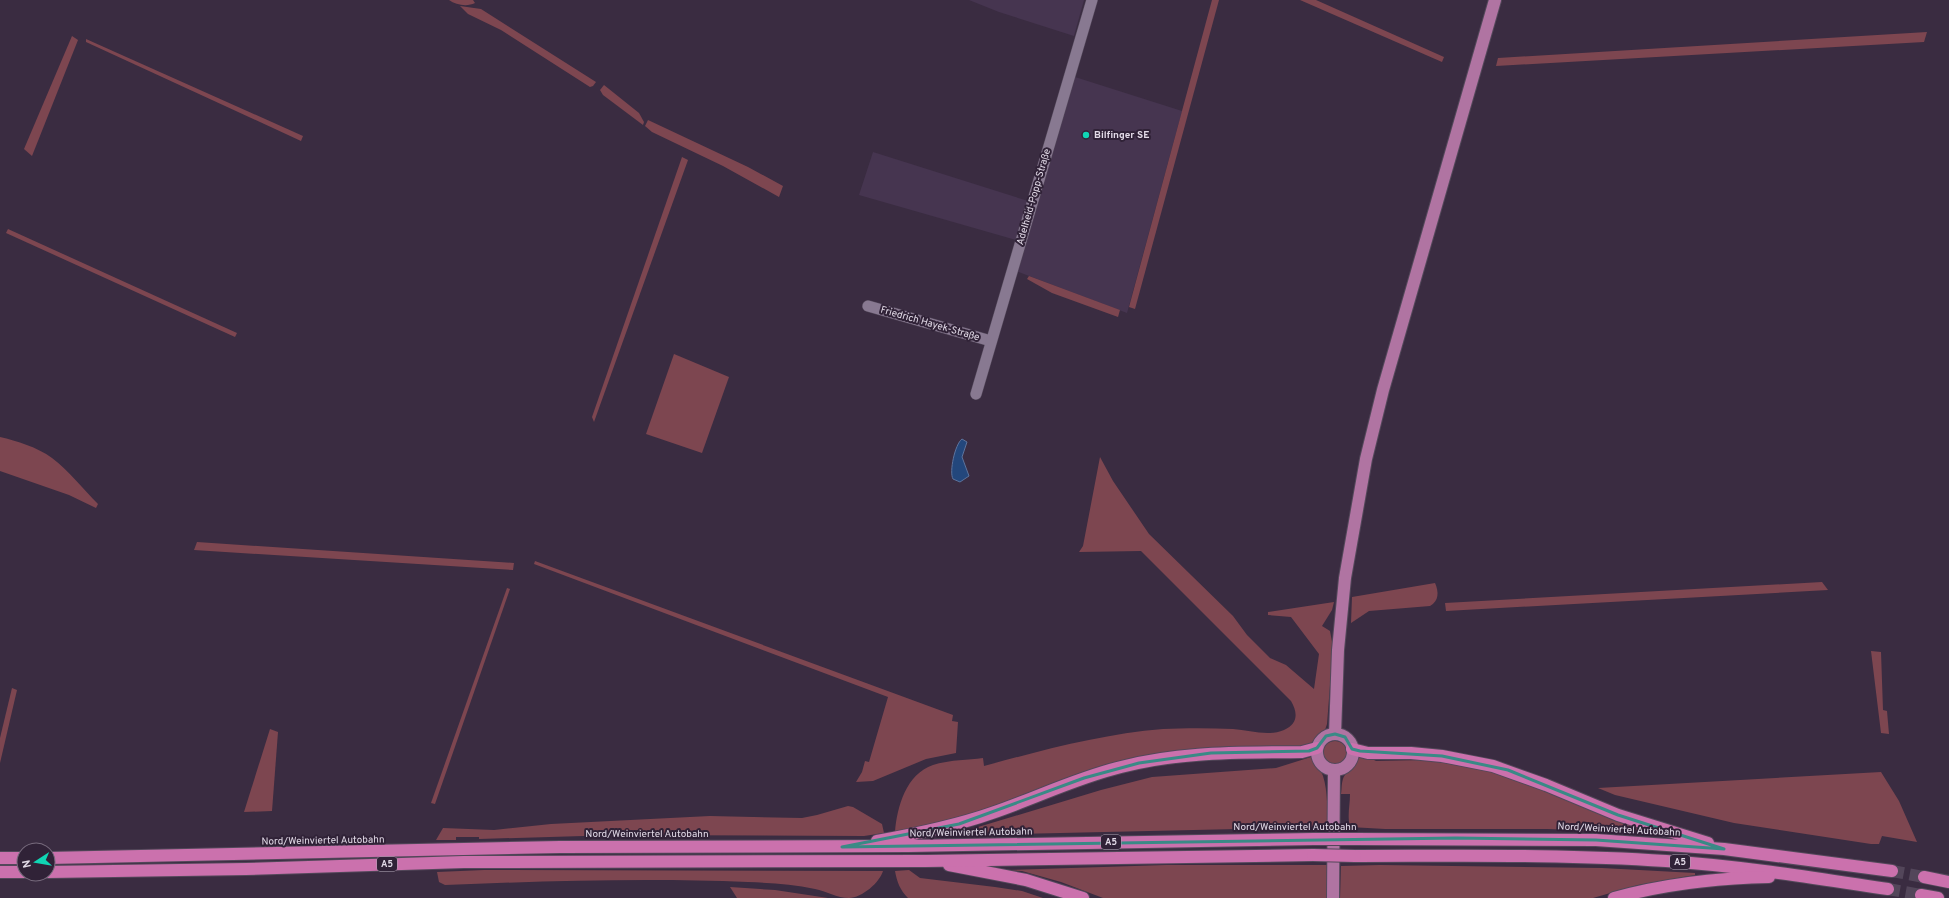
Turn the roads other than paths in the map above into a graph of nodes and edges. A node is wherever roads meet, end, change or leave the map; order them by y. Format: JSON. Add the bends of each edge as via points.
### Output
{"nodes":[{"id":1,"x":1092,"y":0,"type":"edge"},
{"id":2,"x":1495,"y":0,"type":"edge"},
{"id":3,"x":868,"y":306,"type":"dead end"},
{"id":4,"x":991,"y":341,"type":"junction"},
{"id":5,"x":976,"y":394,"type":"dead end"},
{"id":6,"x":1335,"y":734,"type":"junction"},
{"id":7,"x":1317,"y":748,"type":"junction"},
{"id":8,"x":1352,"y":749,"type":"junction"},
{"id":9,"x":1334,"y":770,"type":"junction"},
{"id":10,"x":842,"y":847,"type":"junction"},
{"id":11,"x":1724,"y":849,"type":"junction"},
{"id":12,"x":0,"y":858,"type":"edge"},
{"id":13,"x":16,"y":858,"type":"edge"},
{"id":14,"x":56,"y":858,"type":"edge"},
{"id":15,"x":926,"y":861,"type":"junction"},
{"id":16,"x":1892,"y":871,"type":"tunnel mouth"},
{"id":17,"x":0,"y":872,"type":"edge"},
{"id":18,"x":16,"y":872,"type":"edge"},
{"id":19,"x":56,"y":872,"type":"edge"},
{"id":20,"x":1805,"y":876,"type":"junction"},
{"id":21,"x":1924,"y":877,"type":"tunnel mouth"},
{"id":22,"x":1949,"y":882,"type":"edge"},
{"id":23,"x":1888,"y":888,"type":"tunnel mouth"},
{"id":24,"x":1921,"y":895,"type":"dead end"},
{"id":25,"x":1082,"y":898,"type":"edge"},
{"id":26,"x":1334,"y":898,"type":"edge"},
{"id":27,"x":1614,"y":898,"type":"edge"},
{"id":28,"x":1938,"y":898,"type":"edge"}],
"edges":[{"from":1,"to":4,"type":"street","name":"Adelheid-Popp-Straße"},
{"from":2,"to":6,"type":"main road","via":[[1385,382],[1366,459],[1345,578]]},
{"from":3,"to":4,"type":"street","name":"Friedrich Hayek-Straße"},
{"from":4,"to":5,"type":"street","name":"Adelheid-Popp-Straße"},
{"from":6,"to":7,"type":"main road","via":[[1322,739]]},
{"from":6,"to":8,"type":"main road","via":[[1345,737]]},
{"from":7,"to":9,"type":"main road","via":[[1320,763]]},
{"from":7,"to":10,"type":"highway","via":[[1302,752],[1211,753],[1139,762],[1084,778],[959,824]]},
{"from":8,"to":9,"type":"main road","via":[[1353,754],[1348,764]]},
{"from":8,"to":11,"type":"highway","via":[[1368,753],[1442,756],[1493,766],[1546,784],[1618,815]]},
{"from":9,"to":26,"type":"main road"},
{"from":10,"to":11,"type":"highway","name":"Nord/Weinviertel Autobahn","number":"A5","bridge":true,"via":[[1314,839],[1554,839]]},
{"from":10,"to":14,"type":"highway","name":"Nord/Weinviertel Autobahn","number":"A5","via":[[560,847]]},
{"from":11,"to":16,"type":"highway","name":"Nord/Weinviertel Autobahn","number":"A5"},
{"from":12,"to":13,"type":"highway"},
{"from":15,"to":19,"type":"highway","number":"A5","via":[[464,862]]},
{"from":15,"to":20,"type":"highway","number":"A5","bridge":true,"via":[[1313,855],[1623,859],[1743,868]]},
{"from":15,"to":25,"type":"highway","via":[[1026,880]]},
{"from":17,"to":18,"type":"highway"},
{"from":20,"to":23,"type":"highway","number":"A5"},
{"from":20,"to":27,"type":"highway","via":[[1700,881]]},
{"from":21,"to":22,"type":"highway"},
{"from":24,"to":28,"type":"highway"}]}
